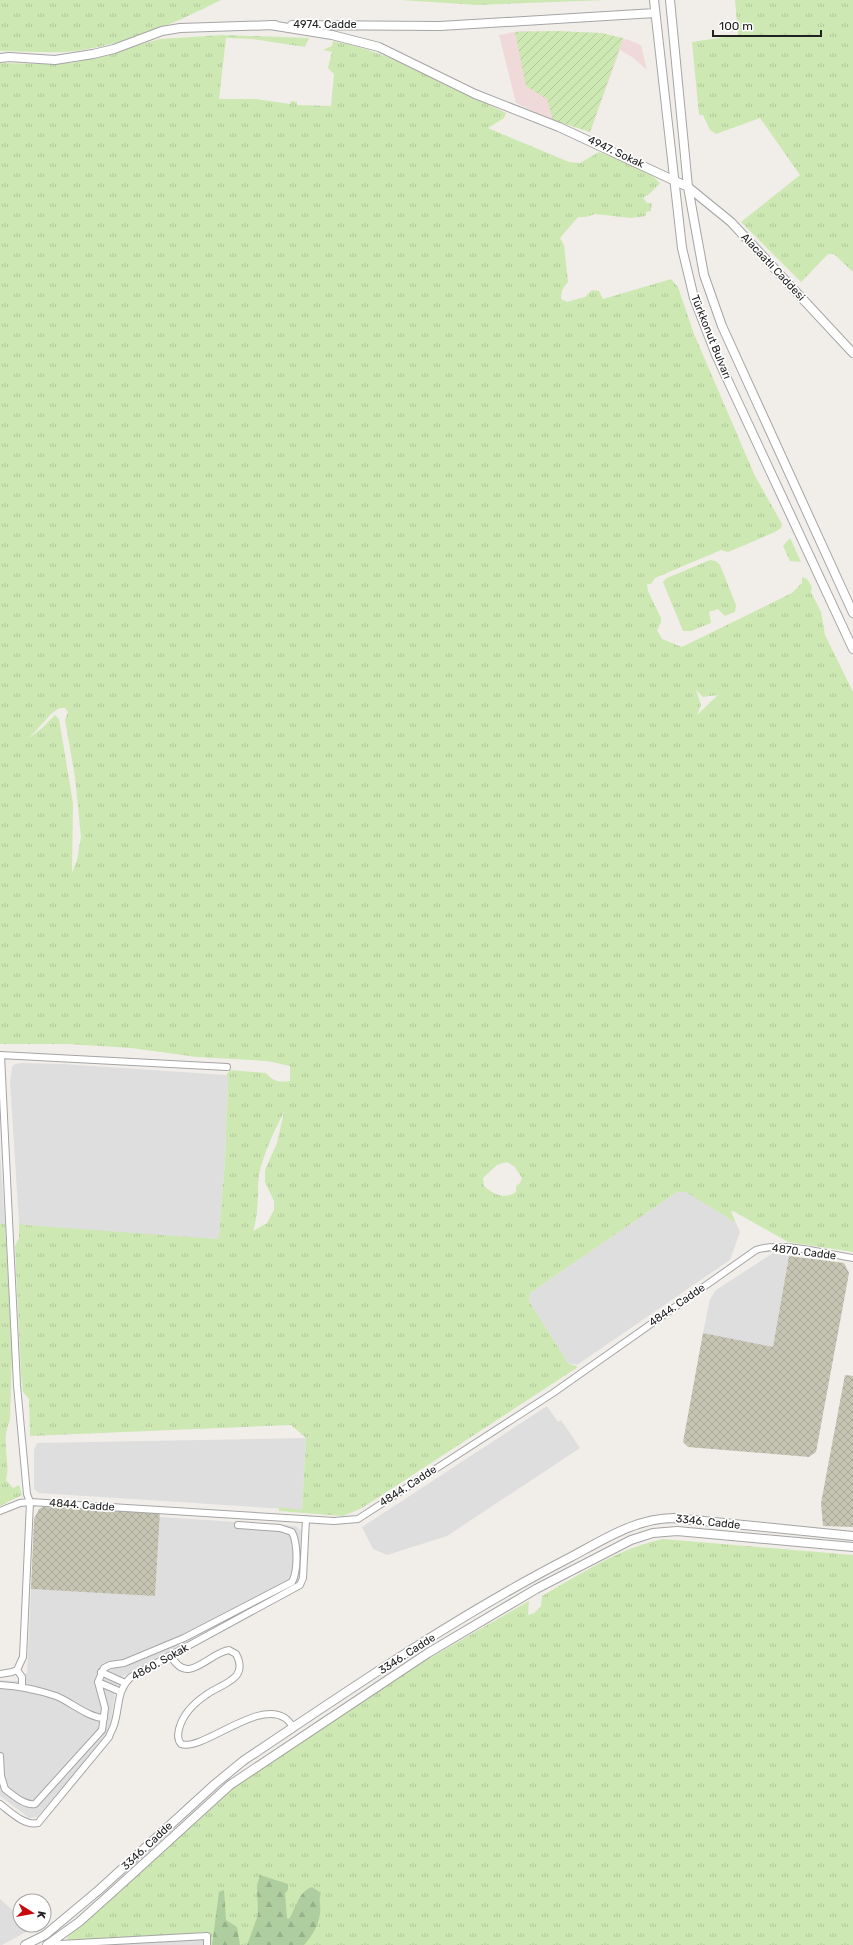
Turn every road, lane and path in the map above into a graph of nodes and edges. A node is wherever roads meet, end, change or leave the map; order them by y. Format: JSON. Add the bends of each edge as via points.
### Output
{"nodes":[{"id":1,"x":654,"y":0,"type":"edge"},
{"id":2,"x":670,"y":0,"type":"edge"},
{"id":3,"x":655,"y":13,"type":"junction"},
{"id":4,"x":270,"y":25,"type":"junction"},
{"id":5,"x":0,"y":58,"type":"edge"},
{"id":6,"x":672,"y":178,"type":"junction"},
{"id":7,"x":688,"y":187,"type":"junction"},
{"id":8,"x":853,"y":353,"type":"edge"},
{"id":9,"x":853,"y":613,"type":"edge"},
{"id":10,"x":853,"y":649,"type":"edge"},
{"id":11,"x":0,"y":1055,"type":"edge"},
{"id":12,"x":227,"y":1066,"type":"dead end"},
{"id":13,"x":756,"y":1250,"type":"joint"},
{"id":14,"x":853,"y":1258,"type":"edge"},
{"id":15,"x":30,"y":1502,"type":"junction"},
{"id":16,"x":0,"y":1511,"type":"edge"},
{"id":17,"x":306,"y":1519,"type":"junction"},
{"id":18,"x":238,"y":1525,"type":"dead end"},
{"id":19,"x":853,"y":1536,"type":"edge"},
{"id":20,"x":853,"y":1547,"type":"edge"},
{"id":21,"x":171,"y":1656,"type":"junction"},
{"id":22,"x":17,"y":1670,"type":"junction"},
{"id":23,"x":101,"y":1672,"type":"junction"},
{"id":24,"x":0,"y":1674,"type":"edge"},
{"id":25,"x":98,"y":1682,"type":"junction"},
{"id":26,"x":125,"y":1683,"type":"junction"},
{"id":27,"x":0,"y":1685,"type":"edge"},
{"id":28,"x":22,"y":1687,"type":"junction"},
{"id":29,"x":121,"y":1692,"type":"junction"},
{"id":30,"x":104,"y":1718,"type":"junction"},
{"id":31,"x":293,"y":1727,"type":"junction"},
{"id":32,"x":0,"y":1756,"type":"edge"},
{"id":33,"x":0,"y":1804,"type":"edge"},
{"id":34,"x":45,"y":1935,"type":"junction"},
{"id":35,"x":51,"y":1943,"type":"edge"},
{"id":36,"x":25,"y":1945,"type":"edge"},
{"id":37,"x":207,"y":1945,"type":"edge"}],
"edges":[{"from":1,"to":3,"type":"street","name":"Türkkonut Bulvarı"},
{"from":2,"to":7,"type":"street","name":"Türkkonut Bulvarı"},
{"from":3,"to":4,"type":"street","name":"4974. Cadde","via":[[440,26]]},
{"from":3,"to":6,"type":"street","name":"Türkkonut Bulvarı"},
{"from":4,"to":5,"type":"street","name":"4974. Cadde","via":[[180,28],[162,31],[114,49],[55,60]]},
{"from":4,"to":6,"type":"street","name":"4947. Sokak","via":[[332,35],[379,47],[475,94],[559,127]]},
{"from":6,"to":7,"type":"street","name":"4947. Sokak"},
{"from":6,"to":10,"type":"street","name":"Türkkonut Bulvarı","via":[[682,248],[694,298],[716,355]]},
{"from":7,"to":8,"type":"street","name":"Alacaatlı Caddesi","via":[[740,232]]},
{"from":7,"to":9,"type":"street","name":"Türkkonut Bulvarı","via":[[700,256],[722,326]]},
{"from":11,"to":12,"type":"street"},
{"from":11,"to":15,"type":"street","via":[[17,1386]]},
{"from":13,"to":14,"type":"street","name":"4870. Cadde","via":[[782,1247]]},
{"from":13,"to":17,"type":"street","name":"4844. Cadde","via":[[552,1393],[358,1519]]},
{"from":15,"to":16,"type":"street","name":"4844. Cadde"},
{"from":15,"to":17,"type":"street","name":"4844. Cadde"},
{"from":15,"to":22,"type":"street","via":[[23,1657]]},
{"from":17,"to":21,"type":"street","name":"4860. Sokak","via":[[303,1578],[300,1585]]},
{"from":18,"to":23,"type":"street","via":[[280,1528],[292,1532],[295,1538],[295,1576],[292,1582],[184,1638],[124,1664],[110,1665]]},
{"from":19,"to":31,"type":"street","name":"3346. Cadde","via":[[674,1518],[638,1524],[533,1576],[413,1649]]},
{"from":20,"to":35,"type":"street","name":"3346. Cadde","via":[[677,1531],[653,1532],[631,1540],[536,1588],[428,1652],[257,1766],[208,1804],[144,1864]]},
{"from":21,"to":26,"type":"street","name":"4860. Sokak","via":[[131,1677]]},
{"from":21,"to":31,"type":"street","via":[[178,1665],[186,1669],[196,1668],[229,1650],[236,1654],[239,1663],[235,1678],[207,1694],[186,1713],[179,1730],[178,1741],[181,1744],[197,1743],[233,1725],[262,1716],[274,1715],[285,1718]]},
{"from":22,"to":24,"type":"street"},
{"from":22,"to":28,"type":"street","via":[[22,1677]]},
{"from":23,"to":25,"type":"street"},
{"from":23,"to":26,"type":"street"},
{"from":25,"to":29,"type":"street"},
{"from":25,"to":30,"type":"street"},
{"from":26,"to":29,"type":"street","name":"4860. Sokak"},
{"from":27,"to":28,"type":"street"},
{"from":28,"to":30,"type":"street","via":[[55,1696],[93,1716]]},
{"from":29,"to":33,"type":"street","name":"4860. Sokak","via":[[115,1725],[108,1737],[38,1823],[32,1824],[22,1820]]},
{"from":30,"to":32,"type":"street","via":[[102,1730],[93,1741],[39,1801],[33,1804],[24,1802],[5,1789]]},
{"from":31,"to":34,"type":"street","name":"3346. Cadde","via":[[243,1761],[215,1784],[125,1867]]},
{"from":34,"to":35,"type":"street"},
{"from":34,"to":36,"type":"street","name":"3346. Cadde"},
{"from":35,"to":37,"type":"street","via":[[207,1936]]}]}
